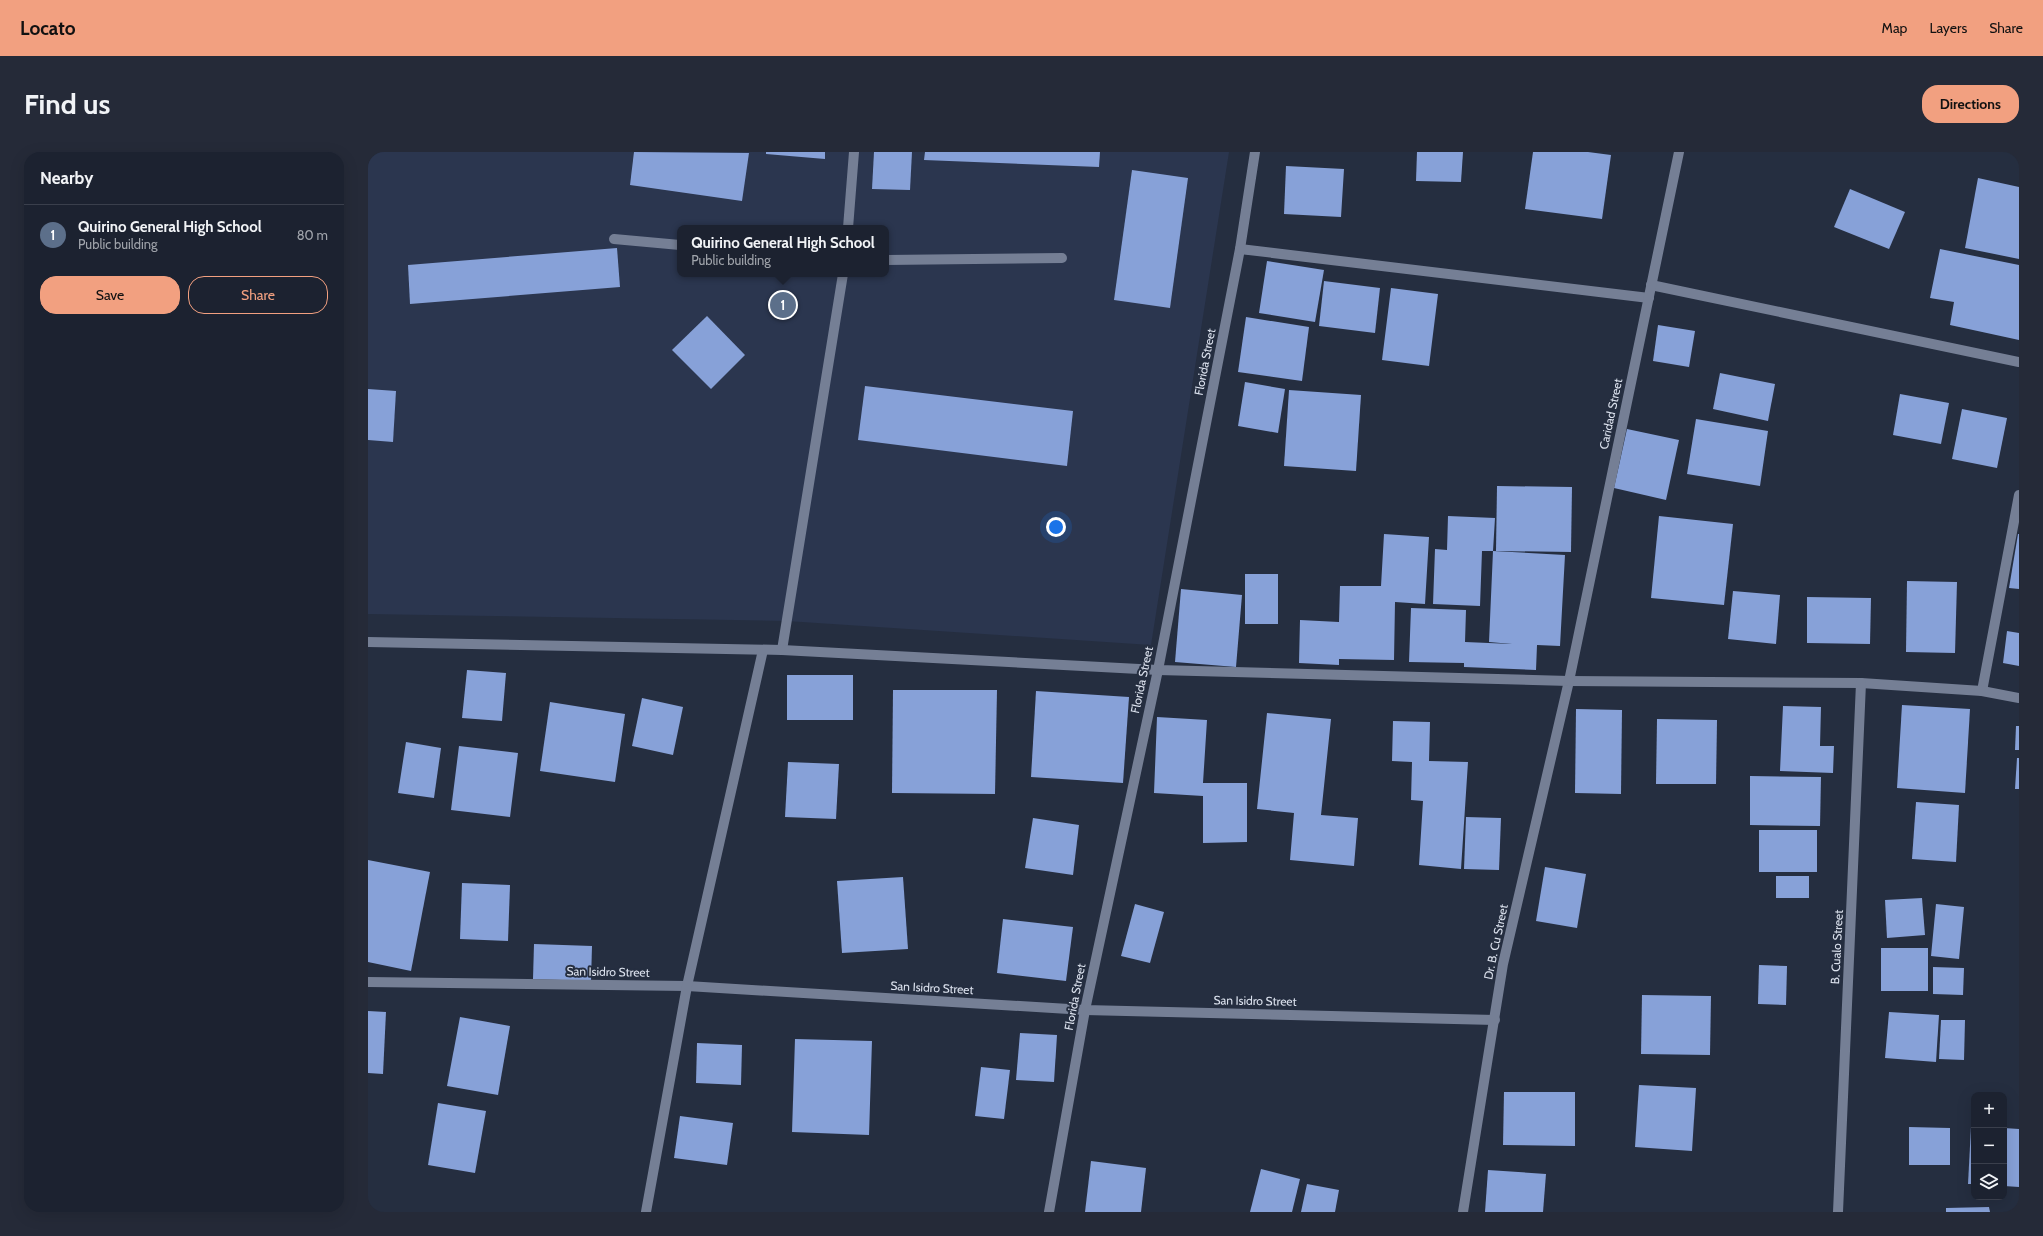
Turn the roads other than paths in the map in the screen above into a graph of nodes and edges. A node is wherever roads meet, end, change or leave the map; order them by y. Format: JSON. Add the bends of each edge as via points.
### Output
{"nodes":[{"id":1,"x":854,"y":152,"type":"edge"},
{"id":2,"x":1255,"y":152,"type":"edge"},
{"id":3,"x":1679,"y":152,"type":"edge"},
{"id":4,"x":848,"y":225,"type":"edge"},
{"id":5,"x":614,"y":239,"type":"dead end"},
{"id":6,"x":677,"y":245,"type":"edge"},
{"id":7,"x":1240,"y":249,"type":"junction"},
{"id":8,"x":1062,"y":258,"type":"dead end"},
{"id":9,"x":889,"y":260,"type":"edge"},
{"id":10,"x":843,"y":277,"type":"edge"},
{"id":11,"x":1651,"y":285,"type":"junction"},
{"id":12,"x":1649,"y":298,"type":"junction"},
{"id":13,"x":2019,"y":362,"type":"edge"},
{"id":14,"x":2019,"y":495,"type":"edge"},
{"id":15,"x":368,"y":642,"type":"edge"},
{"id":16,"x":763,"y":650,"type":"junction"},
{"id":17,"x":782,"y":650,"type":"junction"},
{"id":18,"x":1158,"y":670,"type":"junction"},
{"id":19,"x":1569,"y":681,"type":"junction"},
{"id":20,"x":1861,"y":683,"type":"junction"},
{"id":21,"x":1982,"y":691,"type":"junction"},
{"id":22,"x":2019,"y":698,"type":"edge"},
{"id":23,"x":368,"y":982,"type":"edge"},
{"id":24,"x":687,"y":986,"type":"junction"},
{"id":25,"x":1085,"y":1010,"type":"junction"},
{"id":26,"x":1495,"y":1020,"type":"junction"},
{"id":27,"x":646,"y":1212,"type":"edge"},
{"id":28,"x":1049,"y":1212,"type":"edge"},
{"id":29,"x":1463,"y":1212,"type":"edge"},
{"id":30,"x":1838,"y":1212,"type":"edge"}],
"edges":[{"from":1,"to":4,"type":"street"},
{"from":2,"to":7,"type":"street","name":"Florida Street"},
{"from":3,"to":11,"type":"street","name":"Caridad Street"},
{"from":5,"to":6,"type":"street"},
{"from":7,"to":12,"type":"street"},
{"from":7,"to":18,"type":"street","name":"Florida Street"},
{"from":8,"to":9,"type":"street"},
{"from":10,"to":17,"type":"street"},
{"from":11,"to":12,"type":"street","name":"Caridad Street"},
{"from":11,"to":13,"type":"street"},
{"from":12,"to":19,"type":"street","name":"Caridad Street"},
{"from":14,"to":21,"type":"street"},
{"from":15,"to":16,"type":"street"},
{"from":16,"to":17,"type":"street"},
{"from":16,"to":24,"type":"street"},
{"from":17,"to":18,"type":"street"},
{"from":18,"to":19,"type":"street"},
{"from":18,"to":25,"type":"street","name":"Florida Street"},
{"from":19,"to":20,"type":"street"},
{"from":19,"to":26,"type":"street","name":"Dr. B. Cu Street","via":[[1503,964]]},
{"from":20,"to":21,"type":"street"},
{"from":20,"to":30,"type":"street","name":"B. Cualo Street"},
{"from":21,"to":22,"type":"street"},
{"from":23,"to":24,"type":"street","name":"San Isidro Street"},
{"from":24,"to":25,"type":"street","name":"San Isidro Street"},
{"from":24,"to":27,"type":"street"},
{"from":25,"to":26,"type":"street","name":"San Isidro Street"},
{"from":25,"to":28,"type":"street","name":"Florida Street"},
{"from":26,"to":29,"type":"street","name":"Dr. B. Cu Street"}]}
